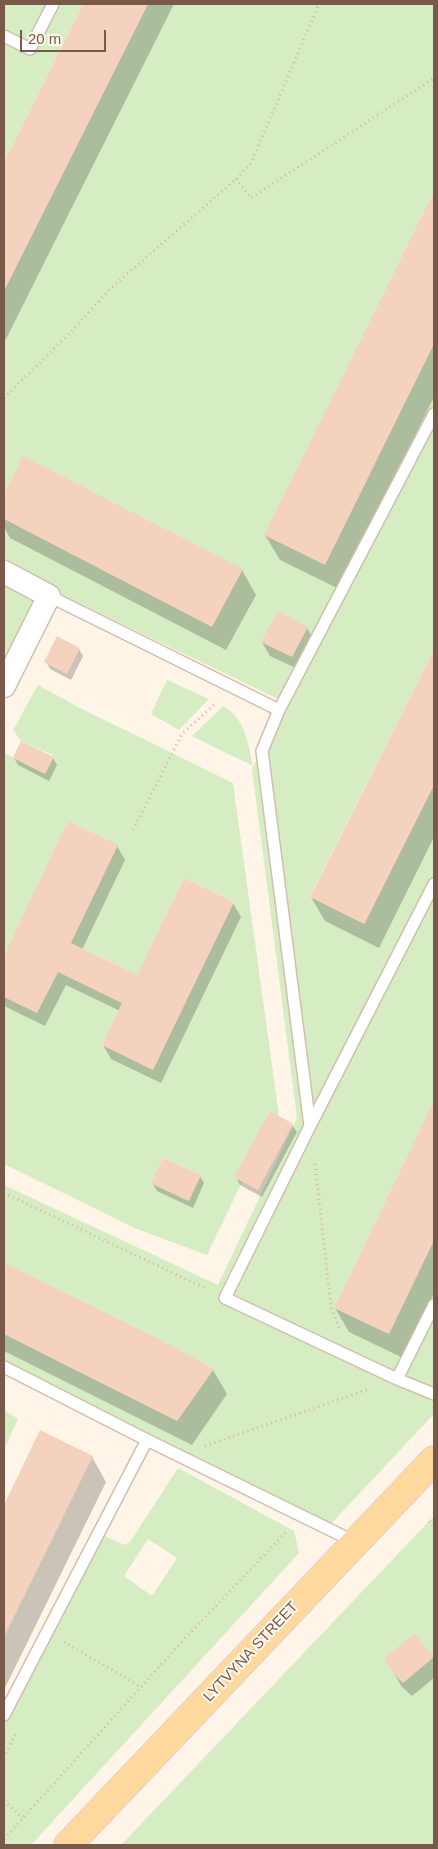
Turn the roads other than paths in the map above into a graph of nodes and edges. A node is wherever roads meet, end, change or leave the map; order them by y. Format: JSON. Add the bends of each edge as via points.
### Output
{"nodes":[{"id":1,"x":53,"y":4,"type":"edge"},
{"id":2,"x":4,"y":36,"type":"edge"},
{"id":3,"x":434,"y":414,"type":"edge"},
{"id":4,"x":4,"y":572,"type":"edge"},
{"id":5,"x":49,"y":596,"type":"junction"},
{"id":6,"x":4,"y":686,"type":"edge"},
{"id":7,"x":279,"y":710,"type":"junction"},
{"id":8,"x":434,"y":884,"type":"edge"},
{"id":9,"x":310,"y":1126,"type":"junction"},
{"id":10,"x":434,"y":1305,"type":"edge"},
{"id":11,"x":4,"y":1367,"type":"edge"},
{"id":12,"x":397,"y":1379,"type":"junction"},
{"id":13,"x":434,"y":1394,"type":"edge"},
{"id":14,"x":147,"y":1440,"type":"junction"},
{"id":15,"x":434,"y":1460,"type":"edge"},
{"id":16,"x":355,"y":1542,"type":"junction"},
{"id":17,"x":4,"y":1715,"type":"edge"},
{"id":18,"x":68,"y":1845,"type":"edge"}],
"edges":[{"from":1,"to":2,"type":"lane","via":[[30,48]]},
{"from":3,"to":7,"type":"lane"},
{"from":4,"to":5,"type":"street"},
{"from":5,"to":6,"type":"street"},
{"from":5,"to":7,"type":"lane"},
{"from":7,"to":9,"type":"lane","via":[[262,751]]},
{"from":8,"to":9,"type":"lane"},
{"from":9,"to":12,"type":"lane","via":[[225,1298]]},
{"from":10,"to":12,"type":"lane"},
{"from":11,"to":14,"type":"lane"},
{"from":12,"to":13,"type":"lane"},
{"from":14,"to":16,"type":"lane"},
{"from":14,"to":17,"type":"lane"},
{"from":15,"to":16,"type":"main road","name":"LYTVYNA STREET"},
{"from":16,"to":18,"type":"main road","name":"LYTVYNA STREET"}]}
